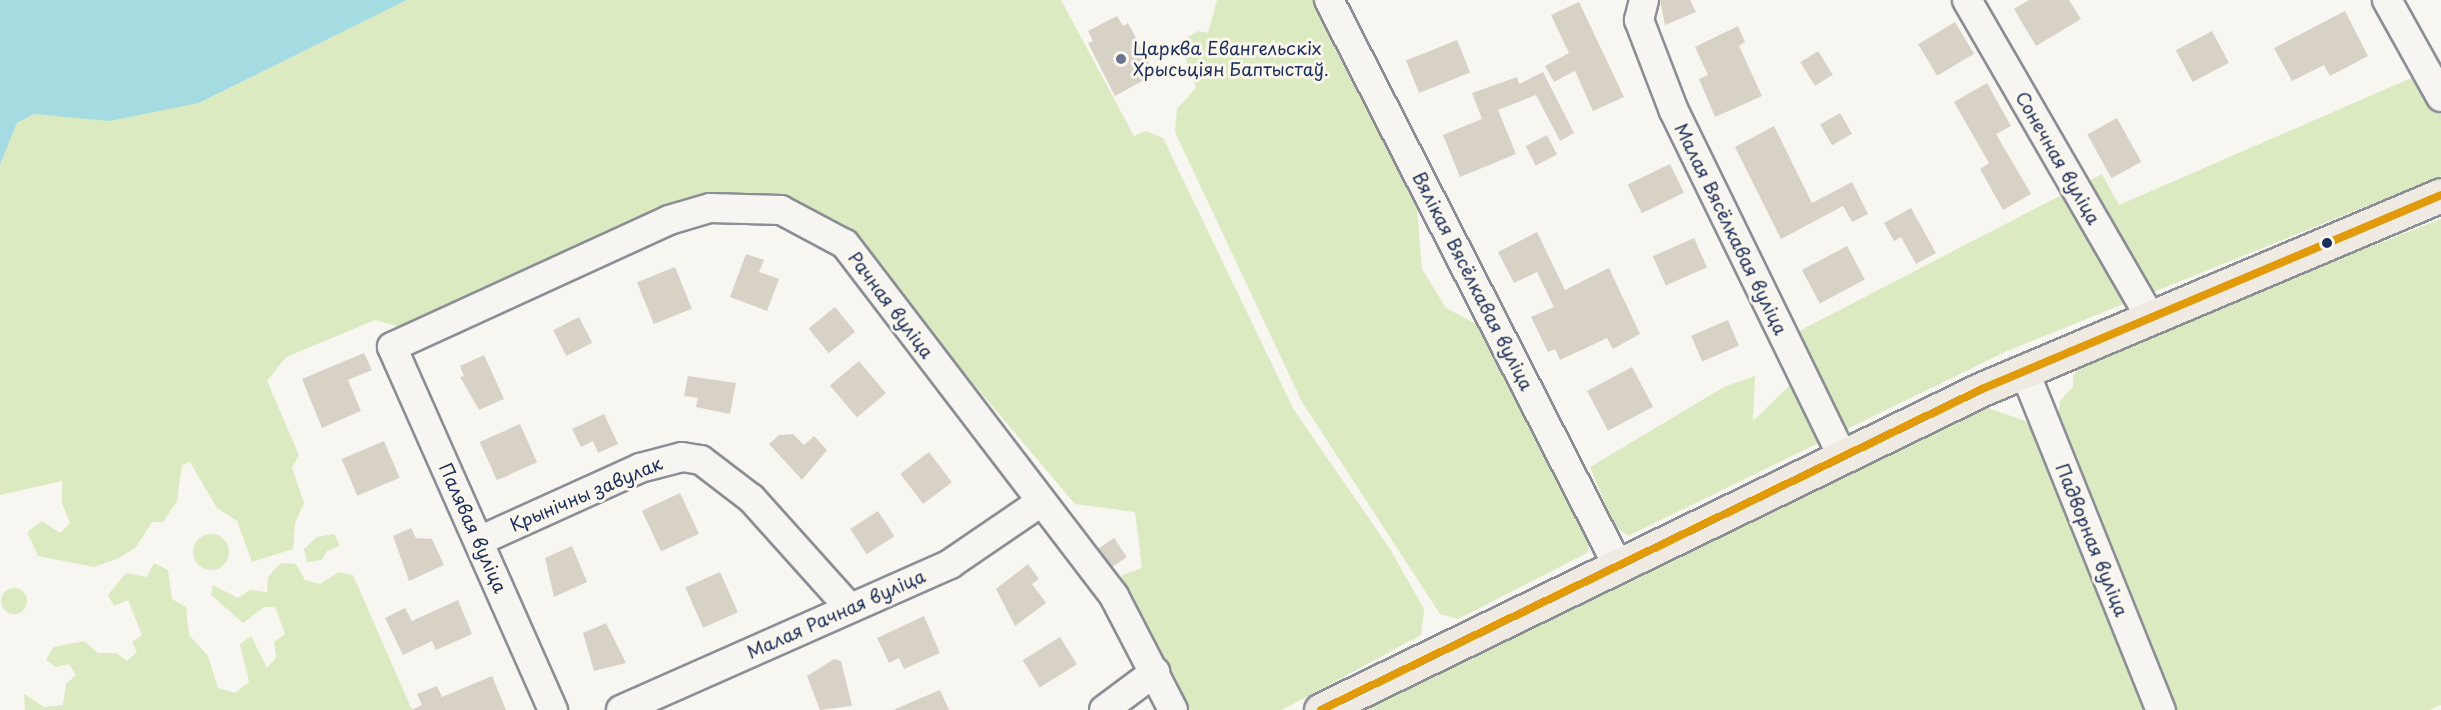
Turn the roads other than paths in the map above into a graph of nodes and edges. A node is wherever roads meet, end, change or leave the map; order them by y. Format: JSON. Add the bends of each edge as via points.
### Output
{"nodes":[{"id":1,"x":1329,"y":0,"type":"edge"},
{"id":2,"x":1644,"y":0,"type":"edge"},
{"id":3,"x":1967,"y":0,"type":"edge"},
{"id":4,"x":2387,"y":0,"type":"edge"},
{"id":5,"x":2441,"y":97,"type":"edge"},
{"id":6,"x":2441,"y":195,"type":"edge"},
{"id":7,"x":2150,"y":317,"type":"junction"},
{"id":8,"x":392,"y":347,"type":"joint"},
{"id":9,"x":2024,"y":370,"type":"junction"},
{"id":10,"x":1841,"y":454,"type":"junction"},
{"id":11,"x":1041,"y":502,"type":"junction"},
{"id":12,"x":478,"y":541,"type":"junction"},
{"id":13,"x":1616,"y":562,"type":"junction"},
{"id":14,"x":849,"y":607,"type":"junction"},
{"id":15,"x":1155,"y":672,"type":"junction"},
{"id":16,"x":554,"y":710,"type":"edge"},
{"id":17,"x":621,"y":710,"type":"edge"},
{"id":18,"x":1104,"y":710,"type":"edge"},
{"id":19,"x":1173,"y":710,"type":"edge"},
{"id":20,"x":1321,"y":710,"type":"edge"},
{"id":21,"x":2161,"y":710,"type":"edge"}],
"edges":[{"from":1,"to":13,"type":"street","name":"Вялікая Вясёлкавая вуліца"},
{"from":2,"to":10,"type":"street","name":"Малая Вясёлкавая вуліца","via":[[1638,20],[1674,111]]},
{"from":3,"to":7,"type":"street","name":"Сонечная вуліца"},
{"from":4,"to":5,"type":"street"},
{"from":6,"to":7,"type":"main road"},
{"from":7,"to":9,"type":"main road"},
{"from":8,"to":11,"type":"street","name":"Рачная вуліца","via":[[669,220],[710,208],[782,210],[845,244]]},
{"from":8,"to":12,"type":"street","name":"Палявая вуліца"},
{"from":9,"to":10,"type":"main road"},
{"from":9,"to":21,"type":"street","name":"Падворная вуліца"},
{"from":10,"to":13,"type":"main road"},
{"from":11,"to":14,"type":"street","name":"Малая Рачная вуліца","via":[[950,564]]},
{"from":11,"to":15,"type":"street","name":"Рачная вуліца","via":[[1114,596]]},
{"from":12,"to":14,"type":"street","name":"Крынічны завулак","via":[[640,468],[682,457],[701,460],[752,499]]},
{"from":12,"to":16,"type":"street","name":"Палявая вуліца"},
{"from":13,"to":20,"type":"main road"},
{"from":14,"to":17,"type":"street","name":"Малая Рачная вуліца"},
{"from":15,"to":18,"type":"street"},
{"from":15,"to":19,"type":"street","name":"Рачная вуліца"}]}
